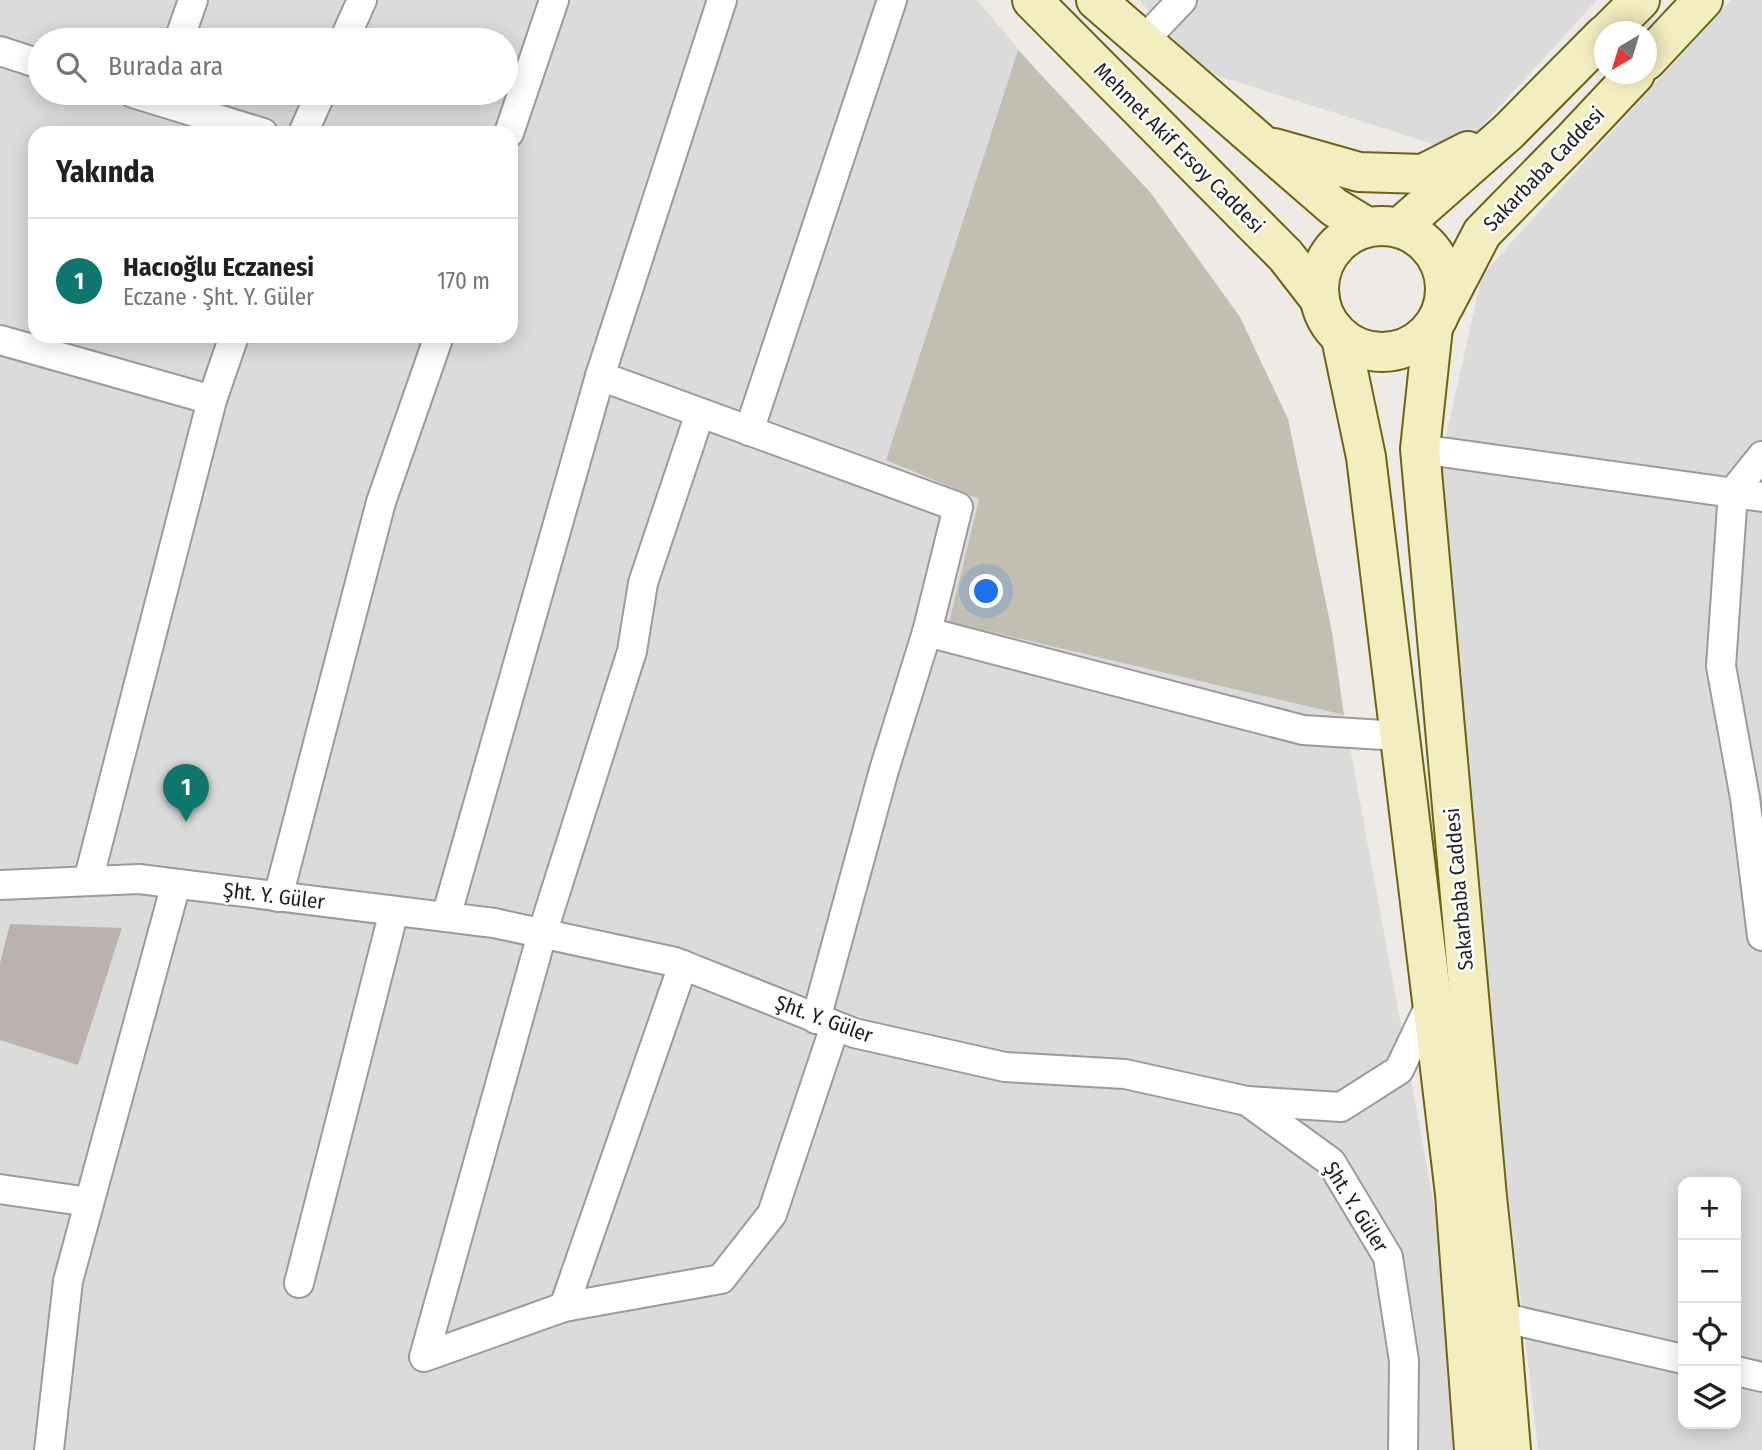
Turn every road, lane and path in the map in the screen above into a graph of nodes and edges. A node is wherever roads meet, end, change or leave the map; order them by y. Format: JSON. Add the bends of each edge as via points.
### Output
{"nodes":[{"id":1,"x":193,"y":0,"type":"edge"},
{"id":2,"x":362,"y":0,"type":"edge"},
{"id":3,"x":554,"y":0,"type":"edge"},
{"id":4,"x":722,"y":0,"type":"edge"},
{"id":5,"x":892,"y":0,"type":"edge"},
{"id":6,"x":1032,"y":0,"type":"edge"},
{"id":7,"x":1096,"y":0,"type":"edge"},
{"id":8,"x":1182,"y":0,"type":"edge"},
{"id":9,"x":1640,"y":0,"type":"edge"},
{"id":10,"x":1703,"y":0,"type":"edge"},
{"id":11,"x":1618,"y":21,"type":"edge"},
{"id":12,"x":182,"y":28,"type":"edge"},
{"id":13,"x":349,"y":28,"type":"edge"},
{"id":14,"x":1143,"y":41,"type":"junction"},
{"id":15,"x":1594,"y":45,"type":"edge"},
{"id":16,"x":1657,"y":50,"type":"edge"},
{"id":17,"x":0,"y":51,"type":"edge"},
{"id":18,"x":28,"y":60,"type":"edge"},
{"id":19,"x":1626,"y":84,"type":"edge"},
{"id":20,"x":180,"y":105,"type":"edge"},
{"id":21,"x":316,"y":105,"type":"edge"},
{"id":22,"x":242,"y":126,"type":"edge"},
{"id":23,"x":306,"y":126,"type":"edge"},
{"id":24,"x":511,"y":126,"type":"edge"},
{"id":25,"x":1508,"y":132,"type":"junction"},
{"id":26,"x":1261,"y":144,"type":"junction"},
{"id":27,"x":1383,"y":227,"type":"junction"},
{"id":28,"x":1320,"y":300,"type":"junction"},
{"id":29,"x":1438,"y":318,"type":"junction"},
{"id":30,"x":1341,"y":338,"type":"junction"},
{"id":31,"x":0,"y":340,"type":"edge"},
{"id":32,"x":232,"y":343,"type":"edge"},
{"id":33,"x":437,"y":343,"type":"edge"},
{"id":34,"x":600,"y":376,"type":"junction"},
{"id":35,"x":212,"y":400,"type":"junction"},
{"id":36,"x":700,"y":413,"type":"junction"},
{"id":37,"x":748,"y":431,"type":"junction"},
{"id":38,"x":1420,"y":449,"type":"junction"},
{"id":39,"x":1762,"y":456,"type":"edge"},
{"id":40,"x":1733,"y":492,"type":"junction"},
{"id":41,"x":1762,"y":497,"type":"edge"},
{"id":42,"x":928,"y":632,"type":"junction"},
{"id":43,"x":1400,"y":736,"type":"junction"},
{"id":44,"x":1754,"y":799,"type":"edge"},
{"id":45,"x":88,"y":881,"type":"junction"},
{"id":46,"x":0,"y":884,"type":"edge"},
{"id":47,"x":176,"y":884,"type":"junction"},
{"id":48,"x":278,"y":897,"type":"junction"},
{"id":49,"x":394,"y":911,"type":"junction"},
{"id":50,"x":446,"y":917,"type":"junction"},
{"id":51,"x":542,"y":934,"type":"junction"},
{"id":52,"x":1762,"y":936,"type":"edge"},
{"id":53,"x":683,"y":965,"type":"junction"},
{"id":54,"x":1432,"y":1001,"type":"junction"},
{"id":55,"x":826,"y":1022,"type":"junction"},
{"id":56,"x":1247,"y":1101,"type":"junction"},
{"id":57,"x":0,"y":1189,"type":"edge"},
{"id":58,"x":89,"y":1202,"type":"junction"},
{"id":59,"x":299,"y":1283,"type":"dead end"},
{"id":60,"x":564,"y":1307,"type":"junction"},
{"id":61,"x":1500,"y":1317,"type":"junction"},
{"id":62,"x":1678,"y":1358,"type":"edge"},
{"id":63,"x":1741,"y":1372,"type":"edge"},
{"id":64,"x":1762,"y":1377,"type":"edge"},
{"id":65,"x":49,"y":1450,"type":"edge"},
{"id":66,"x":1403,"y":1450,"type":"edge"},
{"id":67,"x":1474,"y":1450,"type":"edge"},
{"id":68,"x":1511,"y":1450,"type":"edge"}],
"edges":[{"from":1,"to":12,"type":"street"},
{"from":2,"to":13,"type":"street"},
{"from":3,"to":24,"type":"street"},
{"from":4,"to":34,"type":"street"},
{"from":5,"to":37,"type":"street"},
{"from":6,"to":28,"type":"main road","name":"Mehmet Akif Ersoy Caddesi","via":[[1286,256]]},
{"from":7,"to":14,"type":"main road"},
{"from":8,"to":14,"type":"street"},
{"from":9,"to":11,"type":"main road"},
{"from":10,"to":16,"type":"main road"},
{"from":14,"to":26,"type":"main road"},
{"from":15,"to":25,"type":"main road"},
{"from":17,"to":18,"type":"street"},
{"from":19,"to":29,"type":"main road","name":"Sakarbaba Caddesi","via":[[1482,233]]},
{"from":20,"to":22,"type":"street"},
{"from":21,"to":23,"type":"street"},
{"from":25,"to":26,"type":"main road","via":[[1423,174],[1359,172]]},
{"from":25,"to":27,"type":"main road"},
{"from":26,"to":27,"type":"main road","via":[[1334,207]]},
{"from":27,"to":28,"type":"main road","via":[[1350,234],[1335,247],[1325,262]]},
{"from":27,"to":29,"type":"main road","via":[[1417,236],[1433,250],[1446,288]]},
{"from":28,"to":30,"type":"main road","via":[[1327,320]]},
{"from":29,"to":30,"type":"main road","via":[[1418,342],[1399,350],[1359,348]]},
{"from":29,"to":38,"type":"main road","name":"Sakarbaba Caddesi"},
{"from":30,"to":43,"type":"main road","name":"Sakarbaba Caddesi","via":[[1366,457]]},
{"from":31,"to":35,"type":"street"},
{"from":32,"to":35,"type":"street"},
{"from":33,"to":48,"type":"street","via":[[381,502]]},
{"from":34,"to":36,"type":"street"},
{"from":34,"to":50,"type":"street"},
{"from":35,"to":45,"type":"street"},
{"from":36,"to":37,"type":"street"},
{"from":36,"to":51,"type":"street","via":[[643,583],[632,651]]},
{"from":37,"to":42,"type":"street","via":[[958,507]]},
{"from":38,"to":40,"type":"street"},
{"from":38,"to":61,"type":"main road","name":"Sakarbaba Caddesi"},
{"from":39,"to":40,"type":"street"},
{"from":40,"to":41,"type":"street"},
{"from":40,"to":44,"type":"street","via":[[1721,666]]},
{"from":42,"to":43,"type":"street","via":[[1303,730]]},
{"from":42,"to":55,"type":"street","via":[[884,770]]},
{"from":43,"to":54,"type":"main road","name":"Sakarbaba Caddesi"},
{"from":44,"to":52,"type":"street"},
{"from":45,"to":46,"type":"street","name":"Şht. Y. Güler"},
{"from":45,"to":47,"type":"street","name":"Şht. Y. Güler","via":[[139,879]]},
{"from":47,"to":48,"type":"street","name":"Şht. Y. Güler"},
{"from":47,"to":58,"type":"street"},
{"from":48,"to":49,"type":"street","name":"Şht. Y. Güler"},
{"from":49,"to":50,"type":"street","name":"Şht. Y. Güler"},
{"from":49,"to":59,"type":"street"},
{"from":50,"to":51,"type":"street","name":"Şht. Y. Güler"},
{"from":51,"to":53,"type":"street","name":"Şht. Y. Güler"},
{"from":51,"to":60,"type":"street","via":[[424,1357]]},
{"from":53,"to":55,"type":"street","name":"Şht. Y. Güler"},
{"from":53,"to":60,"type":"street"},
{"from":54,"to":56,"type":"street","via":[[1399,1070],[1341,1107]]},
{"from":54,"to":67,"type":"main road","name":"Sakarbaba Caddesi","via":[[1455,1194]]},
{"from":55,"to":56,"type":"street","name":"Şht. Y. Güler","via":[[854,1033],[1005,1067],[1125,1074]]},
{"from":55,"to":60,"type":"street","via":[[772,1214],[721,1279]]},
{"from":56,"to":66,"type":"street","name":"Şht. Y. Güler","via":[[1331,1161],[1388,1257],[1404,1361]]},
{"from":57,"to":58,"type":"street"},
{"from":58,"to":65,"type":"street","via":[[68,1281]]},
{"from":61,"to":62,"type":"street"},
{"from":61,"to":68,"type":"main road","name":"Sakarbaba Caddesi"},
{"from":63,"to":64,"type":"street"}]}
